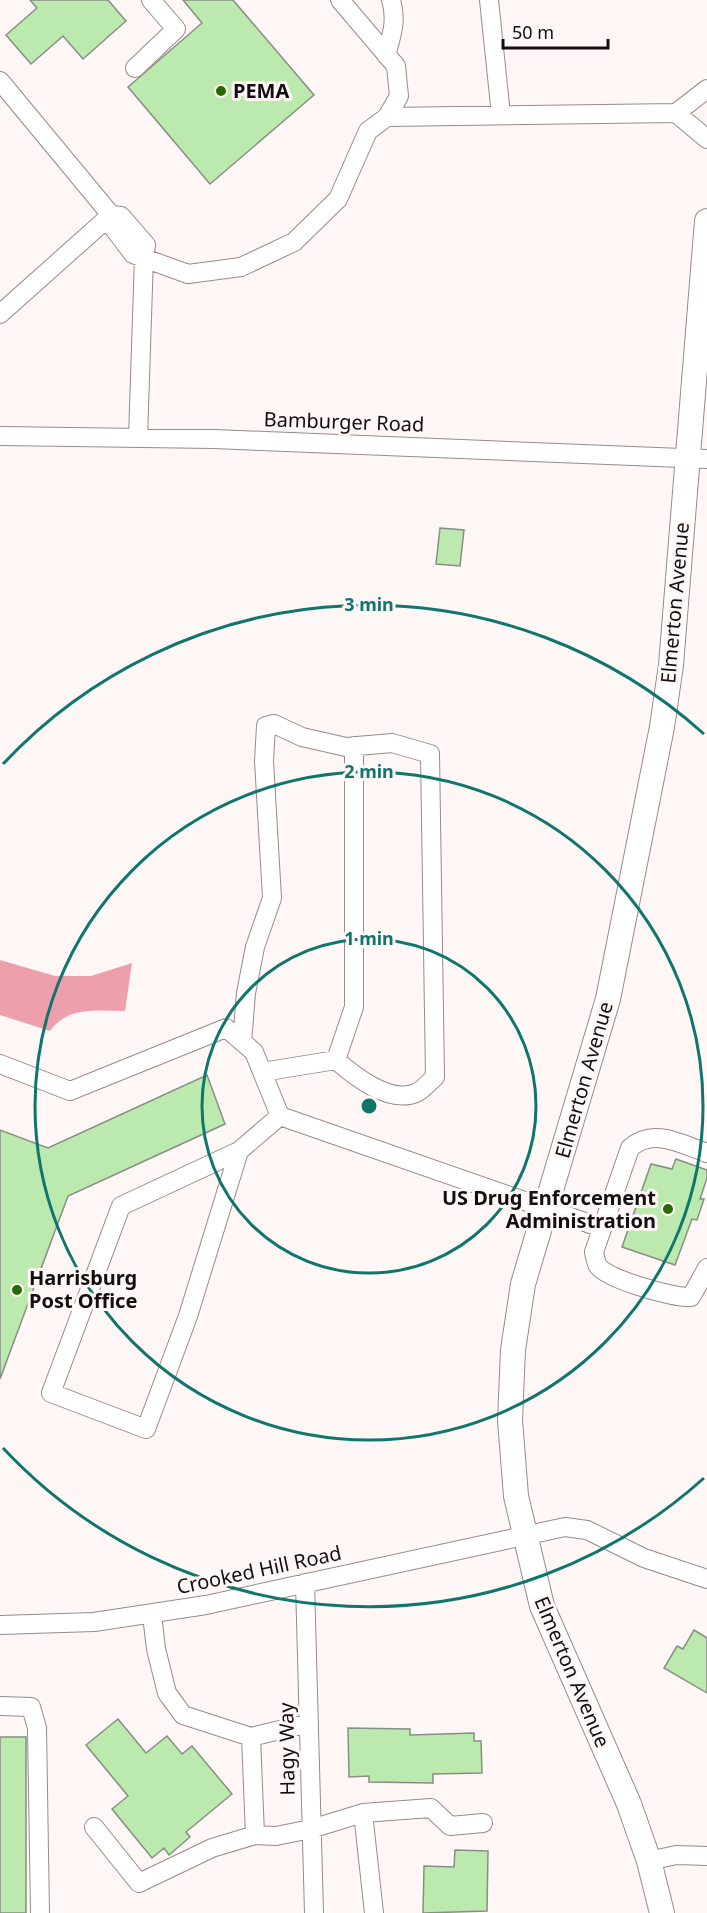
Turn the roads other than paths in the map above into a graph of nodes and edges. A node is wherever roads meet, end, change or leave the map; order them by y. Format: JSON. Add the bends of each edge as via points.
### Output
{"nodes":[{"id":1,"x":151,"y":0,"type":"edge"},
{"id":2,"x":340,"y":0,"type":"edge"},
{"id":3,"x":391,"y":0,"type":"edge"},
{"id":4,"x":489,"y":0,"type":"edge"},
{"id":5,"x":386,"y":55,"type":"junction"},
{"id":6,"x":135,"y":69,"type":"dead end"},
{"id":7,"x":0,"y":81,"type":"edge"},
{"id":8,"x":707,"y":89,"type":"edge"},
{"id":9,"x":676,"y":113,"type":"junction"},
{"id":10,"x":501,"y":115,"type":"junction"},
{"id":11,"x":387,"y":117,"type":"junction"},
{"id":12,"x":707,"y":139,"type":"edge"},
{"id":13,"x":111,"y":215,"type":"junction"},
{"id":14,"x":707,"y":221,"type":"edge"},
{"id":15,"x":144,"y":257,"type":"junction"},
{"id":16,"x":0,"y":314,"type":"edge"},
{"id":17,"x":0,"y":436,"type":"edge"},
{"id":18,"x":138,"y":438,"type":"junction"},
{"id":19,"x":697,"y":460,"type":"edge"},
{"id":20,"x":354,"y":746,"type":"junction"},
{"id":21,"x":242,"y":1042,"type":"junction"},
{"id":22,"x":336,"y":1060,"type":"junction"},
{"id":23,"x":0,"y":1064,"type":"edge"},
{"id":24,"x":262,"y":1072,"type":"junction"},
{"id":25,"x":280,"y":1116,"type":"junction"},
{"id":26,"x":239,"y":1151,"type":"junction"},
{"id":27,"x":707,"y":1153,"type":"edge"},
{"id":28,"x":545,"y":1209,"type":"junction"},
{"id":29,"x":602,"y":1228,"type":"junction"},
{"id":30,"x":707,"y":1269,"type":"edge"},
{"id":31,"x":523,"y":1535,"type":"junction"},
{"id":32,"x":707,"y":1579,"type":"edge"},
{"id":33,"x":305,"y":1583,"type":"junction"},
{"id":34,"x":152,"y":1614,"type":"junction"},
{"id":35,"x":0,"y":1625,"type":"edge"},
{"id":36,"x":0,"y":1706,"type":"edge"},
{"id":37,"x":309,"y":1723,"type":"junction"},
{"id":38,"x":251,"y":1737,"type":"junction"},
{"id":39,"x":363,"y":1813,"type":"junction"},
{"id":40,"x":483,"y":1823,"type":"dead end"},
{"id":41,"x":94,"y":1827,"type":"dead end"},
{"id":42,"x":311,"y":1828,"type":"junction"},
{"id":43,"x":255,"y":1835,"type":"junction"},
{"id":44,"x":707,"y":1856,"type":"edge"},
{"id":45,"x":649,"y":1861,"type":"junction"},
{"id":46,"x":311,"y":1912,"type":"edge"},
{"id":47,"x":40,"y":1913,"type":"edge"},
{"id":48,"x":374,"y":1913,"type":"edge"},
{"id":49,"x":662,"y":1913,"type":"edge"}],
"edges":[{"from":1,"to":6,"type":"street","via":[[176,29]]},
{"from":2,"to":5,"type":"street"},
{"from":3,"to":5,"type":"street","via":[[394,29]]},
{"from":4,"to":10,"type":"street"},
{"from":5,"to":11,"type":"street","via":[[396,66],[399,96]]},
{"from":7,"to":13,"type":"street"},
{"from":8,"to":9,"type":"street"},
{"from":9,"to":10,"type":"street"},
{"from":9,"to":12,"type":"street"},
{"from":10,"to":11,"type":"street"},
{"from":11,"to":15,"type":"street","via":[[368,131],[338,199],[294,242],[241,267],[188,273]]},
{"from":13,"to":15,"type":"street","via":[[112,226],[133,254]]},
{"from":13,"to":16,"type":"street"},
{"from":14,"to":19,"type":"main road","name":"Elmerton Avenue"},
{"from":15,"to":18,"type":"street"},
{"from":17,"to":18,"type":"street","name":"Bamburger Road"},
{"from":18,"to":19,"type":"street","name":"Bamburger Road"},
{"from":19,"to":28,"type":"main road","name":"Elmerton Avenue","via":[[662,727],[608,999]]},
{"from":20,"to":21,"type":"street","via":[[302,737],[274,724],[266,726],[264,761],[272,898],[252,959]]},
{"from":20,"to":22,"type":"street","via":[[354,1007]]},
{"from":20,"to":22,"type":"street","via":[[392,743],[430,754],[435,1077],[418,1092],[404,1096],[357,1078]]},
{"from":21,"to":23,"type":"street","via":[[226,1028],[70,1092]]},
{"from":21,"to":24,"type":"street","via":[[254,1052]]},
{"from":22,"to":24,"type":"street"},
{"from":24,"to":25,"type":"street"},
{"from":25,"to":26,"type":"street"},
{"from":25,"to":28,"type":"street"},
{"from":26,"to":26,"type":"street","via":[[188,1316],[146,1429],[51,1393],[122,1206]]},
{"from":27,"to":29,"type":"street","via":[[658,1137],[640,1139],[630,1148]]},
{"from":28,"to":29,"type":"street"},
{"from":28,"to":31,"type":"main road","name":"Elmerton Avenue","via":[[523,1284],[511,1385],[512,1461]]},
{"from":29,"to":30,"type":"street","via":[[594,1252],[598,1266],[608,1274],[679,1298],[691,1297]]},
{"from":31,"to":32,"type":"street","name":"Crooked Hill Road","via":[[576,1527],[644,1558]]},
{"from":31,"to":33,"type":"street","name":"Crooked Hill Road"},
{"from":31,"to":45,"type":"main road","name":"Elmerton Avenue","via":[[555,1641],[617,1775]]},
{"from":33,"to":34,"type":"street","name":"Crooked Hill Road"},
{"from":33,"to":37,"type":"street","name":"Hagy Way"},
{"from":34,"to":35,"type":"street","name":"Crooked Hill Road","via":[[94,1622]]},
{"from":34,"to":38,"type":"street","via":[[167,1694],[183,1715]]},
{"from":36,"to":47,"type":"street","via":[[32,1707],[37,1728]]},
{"from":37,"to":38,"type":"street"},
{"from":37,"to":42,"type":"street","name":"Hagy Way"},
{"from":38,"to":43,"type":"street"},
{"from":39,"to":40,"type":"street","via":[[431,1808],[450,1826]]},
{"from":39,"to":42,"type":"street"},
{"from":39,"to":48,"type":"street"},
{"from":41,"to":43,"type":"street","via":[[139,1883],[212,1848]]},
{"from":42,"to":43,"type":"street","via":[[276,1836]]},
{"from":42,"to":46,"type":"street","name":"Hagy Way"},
{"from":44,"to":45,"type":"street","via":[[676,1855]]},
{"from":45,"to":49,"type":"main road","name":"Elmerton Avenue"}]}
